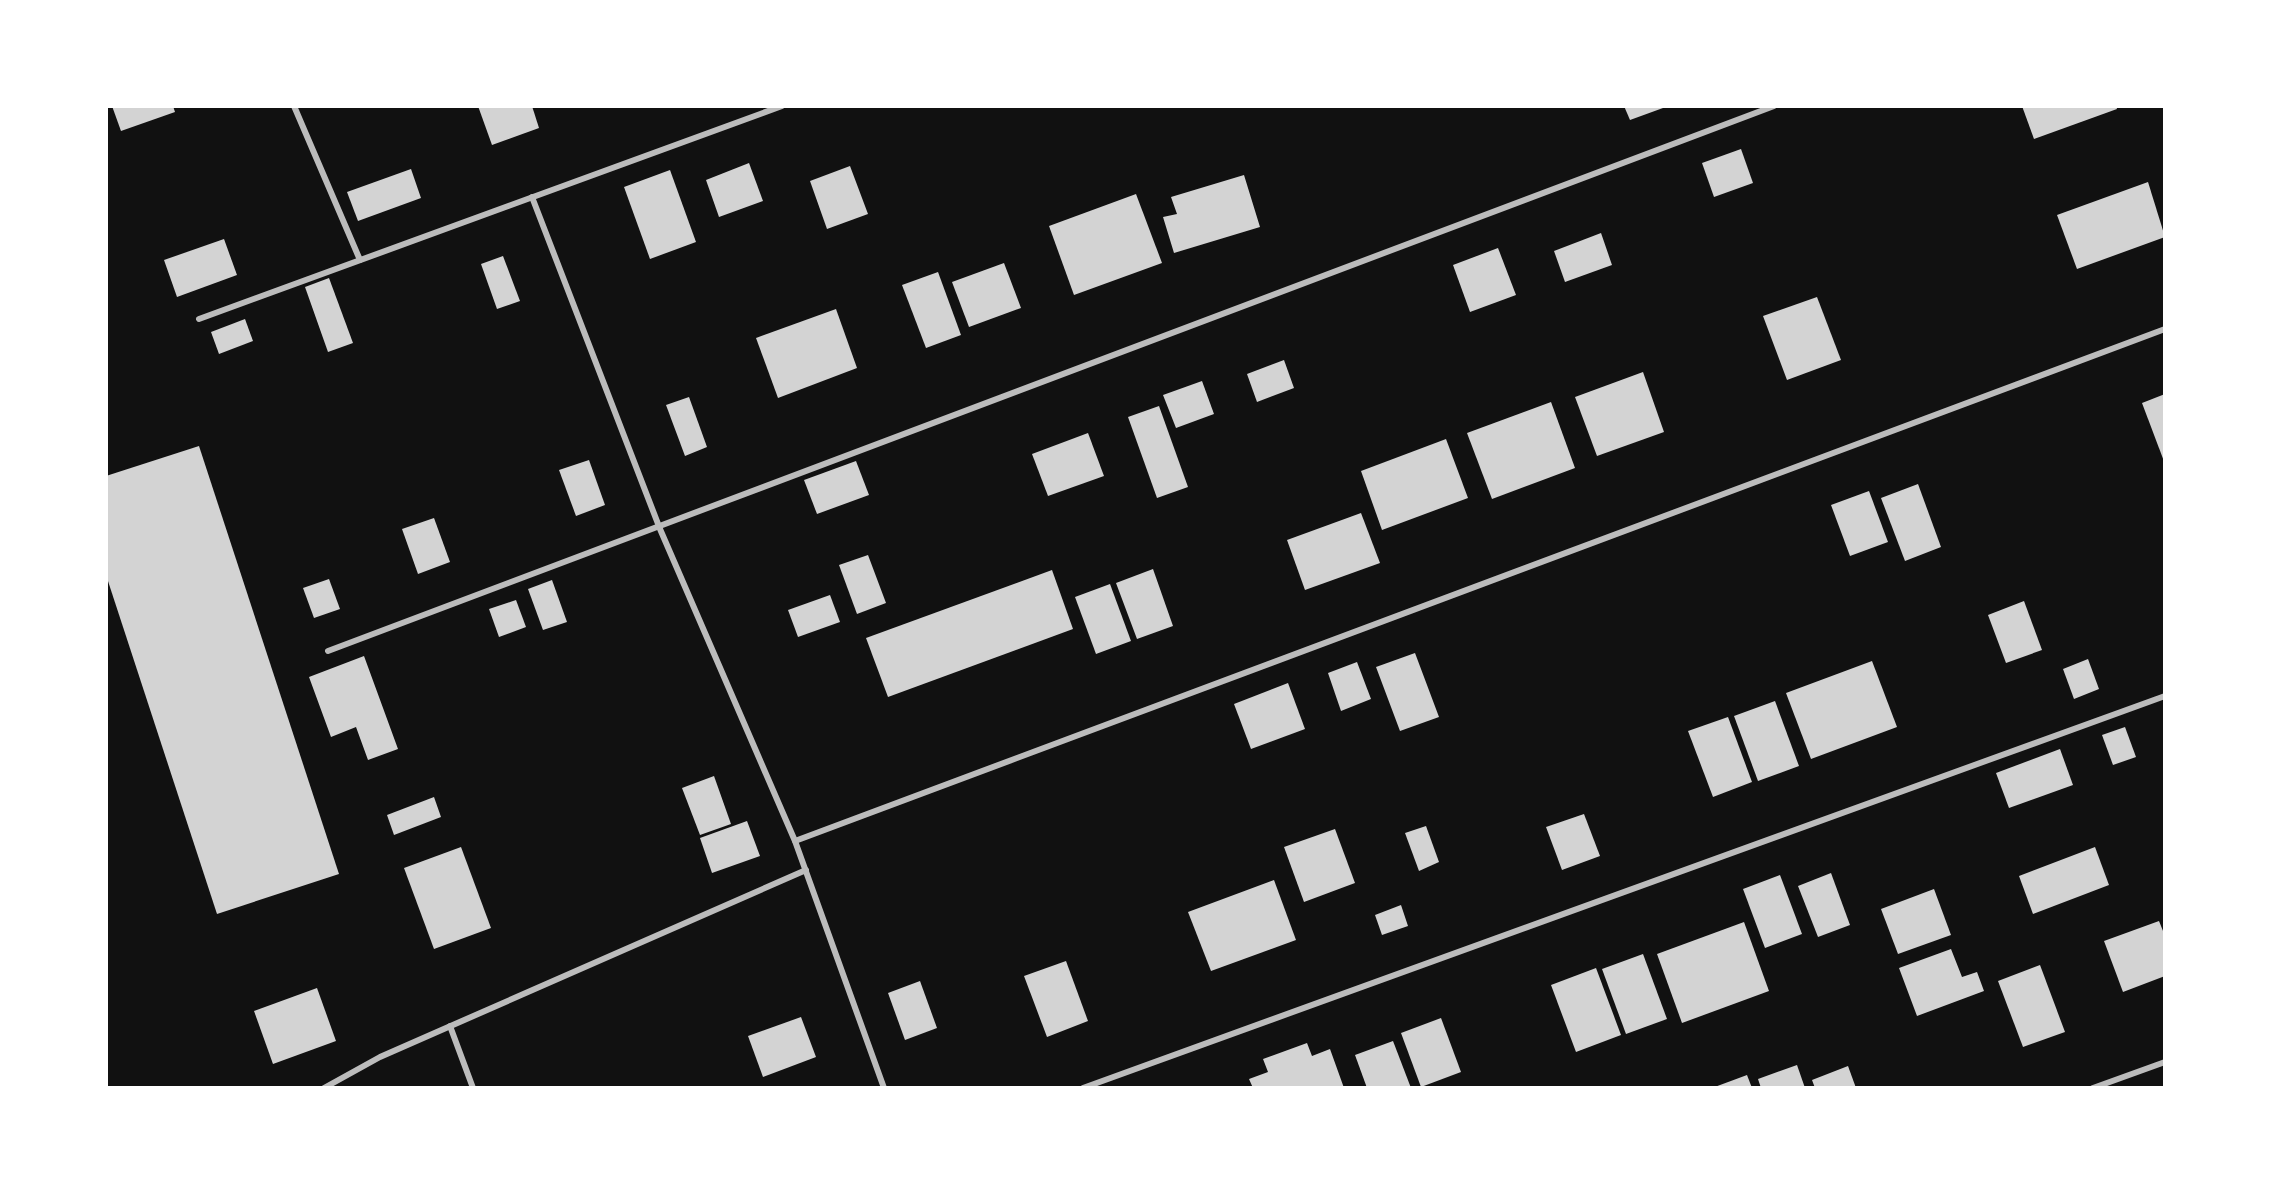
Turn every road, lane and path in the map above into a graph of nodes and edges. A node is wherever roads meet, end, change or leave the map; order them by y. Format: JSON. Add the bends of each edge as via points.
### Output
{"nodes":[{"id":1,"x":294,"y":106,"type":"edge"},
{"id":2,"x":782,"y":106,"type":"edge"},
{"id":3,"x":1774,"y":106,"type":"edge"},
{"id":4,"x":532,"y":197,"type":"junction"},
{"id":5,"x":360,"y":260,"type":"junction"},
{"id":6,"x":199,"y":319,"type":"dead end"},
{"id":7,"x":2165,"y":329,"type":"edge"},
{"id":8,"x":660,"y":529,"type":"junction"},
{"id":9,"x":328,"y":651,"type":"dead end"},
{"id":10,"x":2165,"y":696,"type":"edge"},
{"id":11,"x":795,"y":841,"type":"junction"},
{"id":12,"x":806,"y":870,"type":"junction"},
{"id":13,"x":450,"y":1026,"type":"junction"},
{"id":14,"x":2165,"y":1062,"type":"edge"},
{"id":15,"x":324,"y":1088,"type":"edge"},
{"id":16,"x":473,"y":1088,"type":"edge"},
{"id":17,"x":884,"y":1088,"type":"edge"},
{"id":18,"x":1083,"y":1088,"type":"edge"},
{"id":19,"x":2093,"y":1088,"type":"edge"}],
"edges":[{"from":1,"to":5,"type":"lane"},
{"from":2,"to":4,"type":"lane"},
{"from":3,"to":8,"type":"lane"},
{"from":4,"to":5,"type":"lane"},
{"from":4,"to":8,"type":"lane"},
{"from":5,"to":6,"type":"lane"},
{"from":7,"to":11,"type":"lane"},
{"from":8,"to":9,"type":"lane"},
{"from":8,"to":11,"type":"lane"},
{"from":10,"to":18,"type":"lane"},
{"from":11,"to":12,"type":"lane"},
{"from":12,"to":13,"type":"lane"},
{"from":12,"to":17,"type":"lane"},
{"from":13,"to":15,"type":"lane"},
{"from":13,"to":16,"type":"lane"},
{"from":14,"to":19,"type":"lane"}]}
